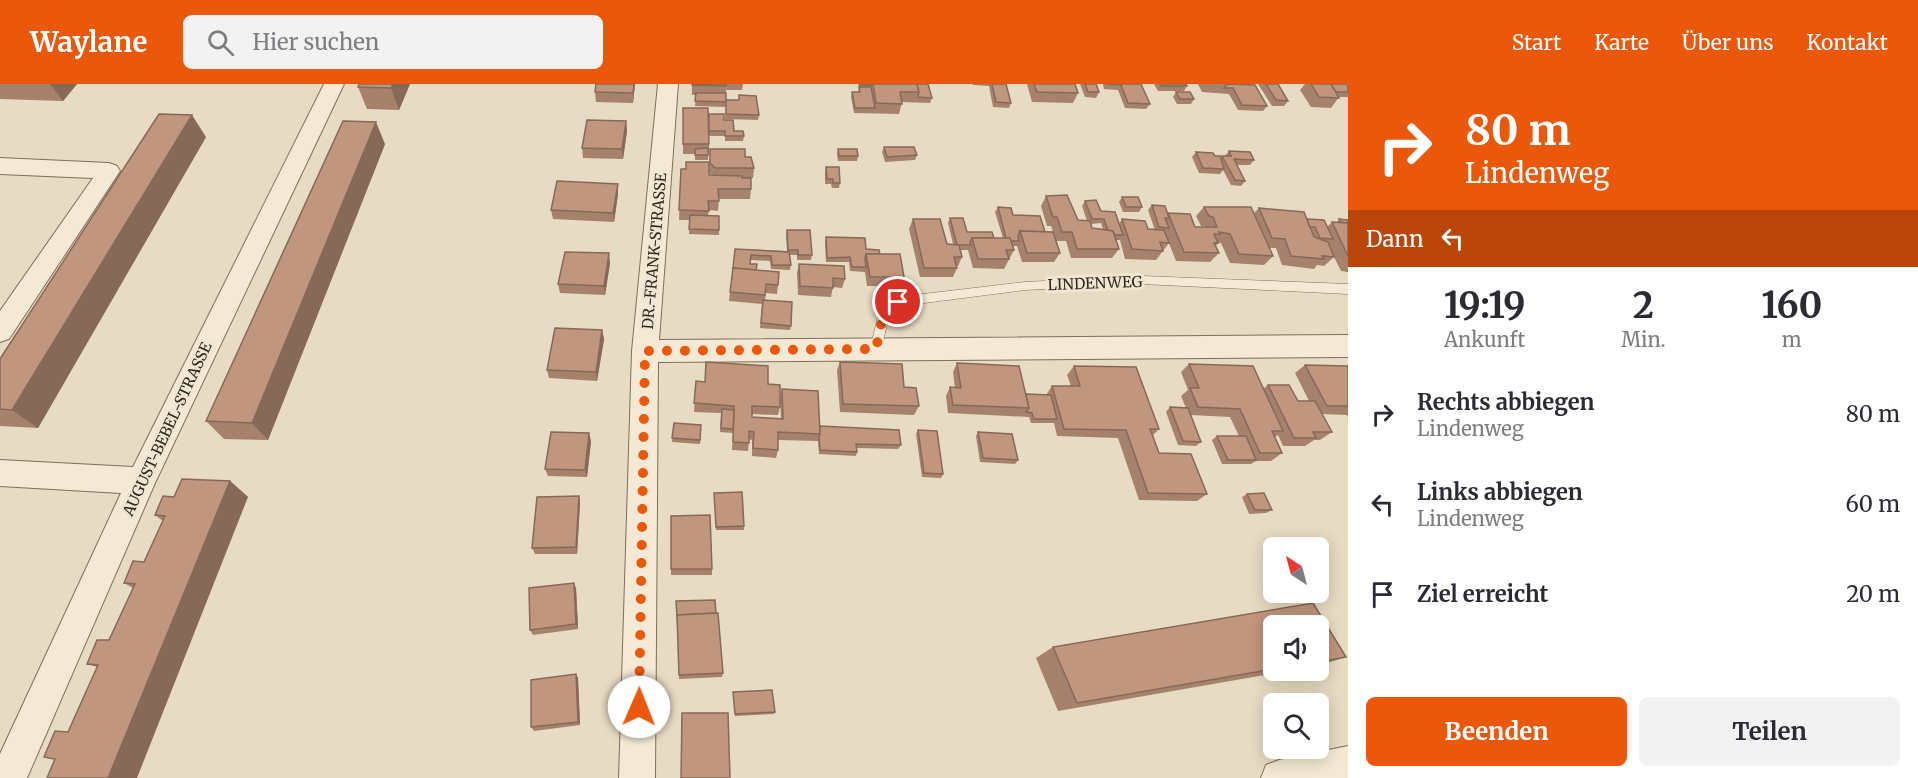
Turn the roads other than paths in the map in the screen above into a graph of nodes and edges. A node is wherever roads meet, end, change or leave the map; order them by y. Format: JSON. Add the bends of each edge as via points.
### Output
{"nodes":[{"id":1,"x":334,"y":84,"type":"edge"},
{"id":2,"x":668,"y":84,"type":"edge"},
{"id":3,"x":0,"y":166,"type":"edge"},
{"id":4,"x":1348,"y":289,"type":"edge"},
{"id":5,"x":10,"y":301,"type":"edge"},
{"id":6,"x":0,"y":332,"type":"edge"},
{"id":7,"x":1348,"y":346,"type":"edge"},
{"id":8,"x":876,"y":349,"type":"junction"},
{"id":9,"x":645,"y":351,"type":"junction"},
{"id":10,"x":0,"y":473,"type":"edge"},
{"id":11,"x":141,"y":481,"type":"junction"},
{"id":12,"x":1348,"y":764,"type":"edge"},
{"id":13,"x":8,"y":778,"type":"edge"},
{"id":14,"x":637,"y":778,"type":"edge"},
{"id":15,"x":1278,"y":778,"type":"edge"}],
"edges":[{"from":1,"to":11,"type":"street","name":"AUGUST-BEBEL-STRASSE"},
{"from":2,"to":9,"type":"street","name":"DR.-FRANK-STRASSE"},
{"from":3,"to":5,"type":"street","via":[[109,171]]},
{"from":4,"to":8,"type":"lane","name":"LINDENWEG","via":[[1142,280],[1025,286],[921,299],[898,302],[883,315]]},
{"from":5,"to":6,"type":"street"},
{"from":7,"to":8,"type":"street"},
{"from":8,"to":9,"type":"street"},
{"from":9,"to":14,"type":"street","name":"DR.-FRANK-STRASSE"},
{"from":10,"to":11,"type":"street"},
{"from":11,"to":13,"type":"street","name":"AUGUST-BEBEL-STRASSE"},
{"from":12,"to":15,"type":"street"}]}
